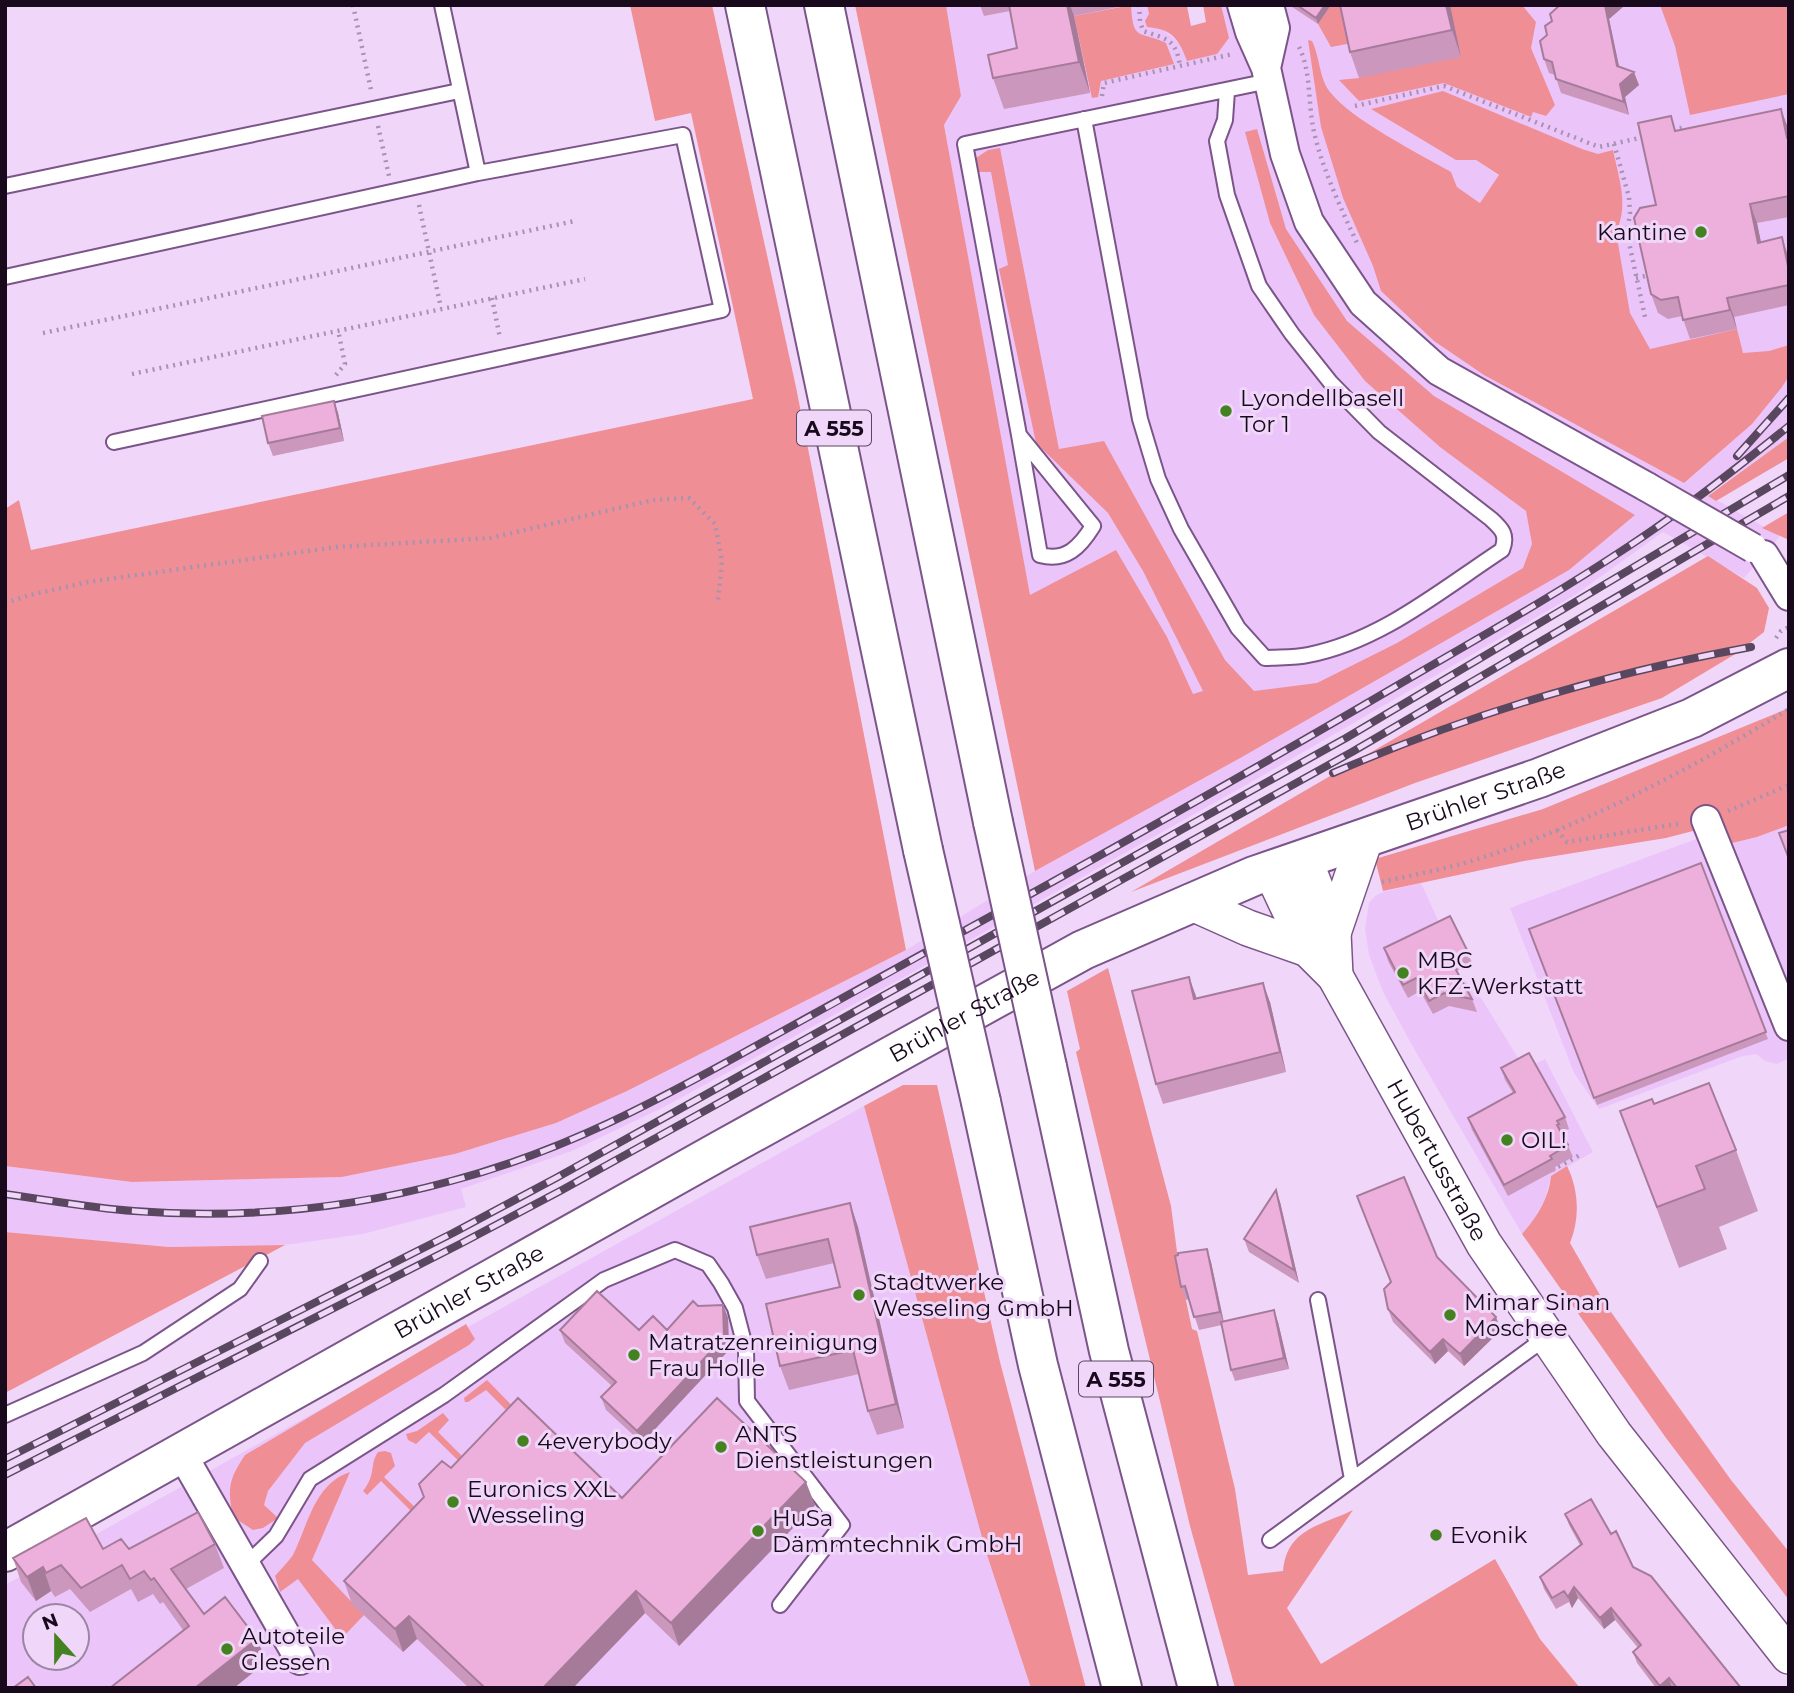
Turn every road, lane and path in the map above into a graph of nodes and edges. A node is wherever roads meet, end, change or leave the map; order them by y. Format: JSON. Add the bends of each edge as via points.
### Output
{"nodes":[{"id":1,"x":442,"y":5,"type":"edge"},
{"id":2,"x":745,"y":5,"type":"edge"},
{"id":3,"x":824,"y":5,"type":"edge"},
{"id":4,"x":1139,"y":5,"type":"edge"},
{"id":5,"x":1242,"y":5,"type":"edge"},
{"id":6,"x":1269,"y":5,"type":"edge"},
{"id":7,"x":1293,"y":36,"type":"dead end"},
{"id":8,"x":1235,"y":45,"type":"dead end"},
{"id":9,"x":1180,"y":66,"type":"junction"},
{"id":10,"x":1267,"y":75,"type":"junction"},
{"id":11,"x":459,"y":91,"type":"junction"},
{"id":12,"x":1227,"y":91,"type":"junction"},
{"id":13,"x":1101,"y":101,"type":"dead end"},
{"id":14,"x":1355,"y":106,"type":"dead end"},
{"id":15,"x":1084,"y":119,"type":"junction"},
{"id":16,"x":1661,"y":133,"type":"edge"},
{"id":17,"x":1650,"y":136,"type":"edge"},
{"id":18,"x":1687,"y":138,"type":"edge"},
{"id":19,"x":1614,"y":145,"type":"junction"},
{"id":20,"x":478,"y":173,"type":"junction"},
{"id":21,"x":5,"y":186,"type":"edge"},
{"id":22,"x":416,"y":187,"type":"junction"},
{"id":23,"x":1640,"y":211,"type":"edge"},
{"id":24,"x":1630,"y":213,"type":"junction"},
{"id":25,"x":575,"y":221,"type":"dead end"},
{"id":26,"x":430,"y":252,"type":"junction"},
{"id":27,"x":1364,"y":256,"type":"dead end"},
{"id":28,"x":1650,"y":275,"type":"edge"},
{"id":29,"x":5,"y":277,"type":"edge"},
{"id":30,"x":1636,"y":278,"type":"junction"},
{"id":31,"x":585,"y":279,"type":"dead end"},
{"id":32,"x":492,"y":298,"type":"junction"},
{"id":33,"x":441,"y":308,"type":"junction"},
{"id":34,"x":1645,"y":317,"type":"dead end"},
{"id":35,"x":338,"y":330,"type":"junction"},
{"id":36,"x":43,"y":333,"type":"dead end"},
{"id":37,"x":504,"y":357,"type":"junction"},
{"id":38,"x":132,"y":374,"type":"dead end"},
{"id":39,"x":332,"y":395,"type":"junction"},
{"id":40,"x":1019,"y":435,"type":"junction"},
{"id":41,"x":114,"y":442,"type":"dead end"},
{"id":42,"x":1768,"y":555,"type":"edge"},
{"id":43,"x":1789,"y":596,"type":"edge"},
{"id":44,"x":718,"y":600,"type":"dead end"},
{"id":45,"x":5,"y":603,"type":"edge"},
{"id":46,"x":1789,"y":668,"type":"edge"},
{"id":47,"x":1789,"y":709,"type":"edge"},
{"id":48,"x":1789,"y":785,"type":"edge"},
{"id":49,"x":1706,"y":820,"type":"junction"},
{"id":50,"x":1557,"y":830,"type":"junction"},
{"id":51,"x":1365,"y":839,"type":"junction"},
{"id":52,"x":1287,"y":864,"type":"junction"},
{"id":53,"x":1375,"y":884,"type":"dead end"},
{"id":54,"x":1190,"y":902,"type":"junction"},
{"id":55,"x":1321,"y":941,"type":"junction"},
{"id":56,"x":1789,"y":1026,"type":"edge"},
{"id":57,"x":1582,"y":1154,"type":"dead end"},
{"id":58,"x":1549,"y":1172,"type":"edge"},
{"id":59,"x":260,"y":1261,"type":"dead end"},
{"id":60,"x":1318,"y":1300,"type":"dead end"},
{"id":61,"x":1548,"y":1338,"type":"junction"},
{"id":62,"x":5,"y":1415,"type":"edge"},
{"id":63,"x":182,"y":1454,"type":"junction"},
{"id":64,"x":1352,"y":1479,"type":"junction"},
{"id":65,"x":1270,"y":1540,"type":"dead end"},
{"id":66,"x":5,"y":1552,"type":"edge"},
{"id":67,"x":245,"y":1566,"type":"junction"},
{"id":68,"x":780,"y":1605,"type":"dead end"},
{"id":69,"x":1789,"y":1656,"type":"edge"},
{"id":70,"x":300,"y":1660,"type":"dead end"},
{"id":71,"x":1122,"y":1688,"type":"edge"},
{"id":72,"x":1198,"y":1688,"type":"edge"}],
"edges":[{"from":1,"to":11,"type":"lane"},
{"from":2,"to":71,"type":"main road","number":"A 555","bridge":true,"via":[[923,850],[1038,1365]]},
{"from":3,"to":72,"type":"main road","number":"A 555","bridge":true,"via":[[993,822],[1109,1351]]},
{"from":4,"to":9,"type":"path","via":[[1143,31],[1169,39]]},
{"from":5,"to":10,"type":"street"},
{"from":6,"to":10,"type":"street","via":[[1275,28]]},
{"from":7,"to":27,"type":"path","via":[[1305,59],[1313,130]]},
{"from":8,"to":9,"type":"path","via":[[1237,53]]},
{"from":9,"to":13,"type":"path","via":[[1104,83]]},
{"from":10,"to":12,"type":"lane"},
{"from":10,"to":42,"type":"street","bridge":true,"via":[[1285,154],[1309,222],[1363,303],[1439,371]]},
{"from":11,"to":20,"type":"lane"},
{"from":11,"to":21,"type":"lane"},
{"from":12,"to":15,"type":"lane"},
{"from":12,"to":15,"type":"lane","via":[[1225,120],[1217,141],[1227,195],[1259,286],[1331,383],[1379,432],[1491,519],[1503,531],[1505,541],[1502,550],[1415,609],[1359,640],[1307,655],[1265,658],[1238,628],[1158,479],[1140,419]]},
{"from":14,"to":19,"type":"path","via":[[1444,86],[1599,147]]},
{"from":15,"to":40,"type":"lane","via":[[965,144]]},
{"from":16,"to":18,"type":"path","via":[[1685,127]]},
{"from":17,"to":19,"type":"path"},
{"from":19,"to":24,"type":"path"},
{"from":20,"to":22,"type":"lane"},
{"from":20,"to":37,"type":"lane","via":[[683,135],[722,310]]},
{"from":22,"to":26,"type":"path"},
{"from":22,"to":29,"type":"lane"},
{"from":23,"to":24,"type":"path"},
{"from":24,"to":30,"type":"path","via":[[1627,233]]},
{"from":25,"to":26,"type":"path"},
{"from":26,"to":33,"type":"path"},
{"from":26,"to":36,"type":"path"},
{"from":28,"to":30,"type":"path"},
{"from":30,"to":34,"type":"path"},
{"from":31,"to":32,"type":"path"},
{"from":32,"to":33,"type":"path"},
{"from":32,"to":37,"type":"path"},
{"from":33,"to":35,"type":"path"},
{"from":35,"to":38,"type":"path"},
{"from":35,"to":39,"type":"path","via":[[345,364],[330,384]]},
{"from":37,"to":39,"type":"lane"},
{"from":39,"to":41,"type":"lane"},
{"from":40,"to":40,"type":"lane","via":[[1093,526],[1071,552],[1054,559],[1040,555]]},
{"from":42,"to":43,"type":"street"},
{"from":44,"to":45,"type":"path","via":[[722,561],[715,524],[689,498],[653,500],[490,538],[336,547],[88,582]]},
{"from":46,"to":51,"type":"main road","name":"Brühler Straße","via":[[1692,718]]},
{"from":47,"to":50,"type":"path","via":[[1635,796]]},
{"from":48,"to":49,"type":"path"},
{"from":49,"to":50,"type":"path","via":[[1567,842]]},
{"from":49,"to":56,"type":"street"},
{"from":50,"to":53,"type":"path","via":[[1461,864]]},
{"from":51,"to":52,"type":"main road","name":"Brühler Straße"},
{"from":51,"to":55,"type":"street"},
{"from":52,"to":54,"type":"main road","name":"Brühler Straße"},
{"from":52,"to":55,"type":"street","name":"Hubertusstraße"},
{"from":54,"to":55,"type":"street","via":[[1248,928]]},
{"from":54,"to":63,"type":"main road","name":"Brühler Straße","via":[[1059,963]]},
{"from":55,"to":61,"type":"street","name":"Hubertusstraße","via":[[1335,975],[1484,1244]]},
{"from":57,"to":58,"type":"path"},
{"from":59,"to":62,"type":"lane","via":[[240,1289],[143,1353]]},
{"from":60,"to":64,"type":"lane"},
{"from":61,"to":64,"type":"lane"},
{"from":61,"to":69,"type":"street","name":"Hubertusstraße","via":[[1614,1434]]},
{"from":63,"to":66,"type":"main road","name":"Brühler Straße"},
{"from":63,"to":67,"type":"street"},
{"from":64,"to":65,"type":"lane"},
{"from":67,"to":68,"type":"lane","via":[[276,1536],[310,1479],[444,1395],[604,1280],[675,1250],[708,1264],[721,1283],[735,1308],[746,1350],[747,1401],[842,1525]]},
{"from":67,"to":70,"type":"street"}]}
